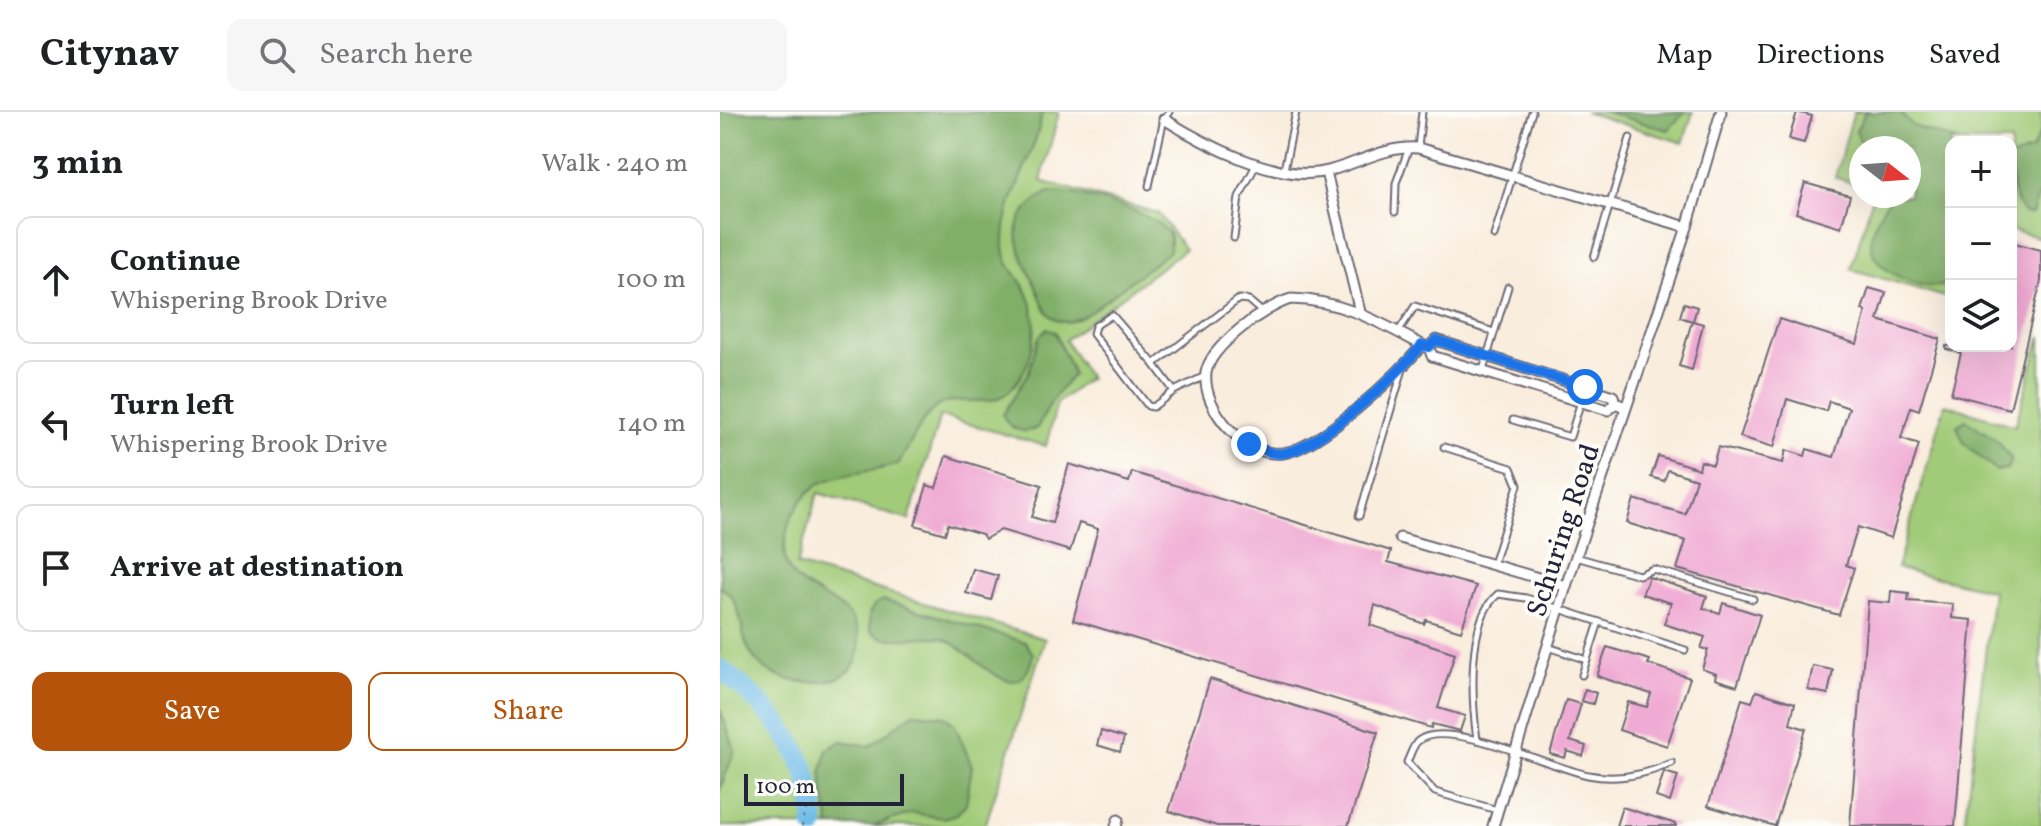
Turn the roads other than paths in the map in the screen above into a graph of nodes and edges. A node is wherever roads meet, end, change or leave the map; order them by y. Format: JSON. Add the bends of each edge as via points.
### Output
{"nodes":[{"id":1,"x":1296,"y":112,"type":"edge"},
{"id":2,"x":1422,"y":112,"type":"edge"},
{"id":3,"x":1532,"y":112,"type":"edge"},
{"id":4,"x":1721,"y":112,"type":"edge"},
{"id":5,"x":1166,"y":116,"type":"edge"},
{"id":6,"x":1630,"y":138,"type":"dead end"},
{"id":7,"x":1414,"y":148,"type":"junction"},
{"id":8,"x":1257,"y":162,"type":"junction"},
{"id":9,"x":1284,"y":170,"type":"junction"},
{"id":10,"x":1326,"y":172,"type":"junction"},
{"id":11,"x":1512,"y":173,"type":"junction"},
{"id":12,"x":1149,"y":186,"type":"dead end"},
{"id":13,"x":1610,"y":203,"type":"junction"},
{"id":14,"x":1395,"y":212,"type":"dead end"},
{"id":15,"x":1687,"y":227,"type":"junction"},
{"id":16,"x":1494,"y":236,"type":"dead end"},
{"id":17,"x":1234,"y":238,"type":"dead end"},
{"id":18,"x":1594,"y":257,"type":"dead end"},
{"id":19,"x":1508,"y":287,"type":"dead end"},
{"id":20,"x":1262,"y":312,"type":"junction"},
{"id":21,"x":1360,"y":312,"type":"junction"},
{"id":22,"x":1398,"y":332,"type":"junction"},
{"id":23,"x":1494,"y":332,"type":"junction"},
{"id":24,"x":1426,"y":346,"type":"junction"},
{"id":25,"x":1487,"y":357,"type":"junction"},
{"id":26,"x":1154,"y":364,"type":"junction"},
{"id":27,"x":1404,"y":368,"type":"junction"},
{"id":28,"x":1482,"y":371,"type":"junction"},
{"id":29,"x":1206,"y":375,"type":"junction"},
{"id":30,"x":1585,"y":387,"type":"junction"},
{"id":31,"x":1174,"y":391,"type":"junction"},
{"id":32,"x":1581,"y":402,"type":"junction"},
{"id":33,"x":1620,"y":405,"type":"junction"},
{"id":34,"x":1513,"y":420,"type":"dead end"},
{"id":35,"x":1444,"y":447,"type":"dead end"},
{"id":36,"x":1359,"y":516,"type":"dead end"},
{"id":37,"x":1400,"y":538,"type":"dead end"},
{"id":38,"x":1575,"y":557,"type":"junction"},
{"id":39,"x":1493,"y":565,"type":"junction"},
{"id":40,"x":1566,"y":586,"type":"junction"},
{"id":41,"x":1753,"y":599,"type":"dead end"},
{"id":42,"x":1559,"y":609,"type":"junction"},
{"id":43,"x":1599,"y":622,"type":"junction"},
{"id":44,"x":1547,"y":647,"type":"junction"},
{"id":45,"x":1685,"y":650,"type":"dead end"},
{"id":46,"x":1587,"y":660,"type":"junction"},
{"id":47,"x":1582,"y":675,"type":"dead end"},
{"id":48,"x":1477,"y":740,"type":"junction"},
{"id":49,"x":1515,"y":754,"type":"junction"},
{"id":50,"x":1672,"y":763,"type":"dead end"},
{"id":51,"x":1498,"y":810,"type":"junction"},
{"id":52,"x":1493,"y":826,"type":"edge"}],
"edges":[{"from":1,"to":9,"type":"lane"},
{"from":2,"to":7,"type":"lane"},
{"from":3,"to":11,"type":"lane"},
{"from":4,"to":15,"type":"street","name":"Schuring Road"},
{"from":5,"to":8,"type":"street","via":[[1212,149]]},
{"from":5,"to":12,"type":"lane"},
{"from":6,"to":13,"type":"lane"},
{"from":7,"to":10,"type":"street","via":[[1381,152]]},
{"from":7,"to":11,"type":"street"},
{"from":7,"to":14,"type":"lane","via":[[1396,183]]},
{"from":8,"to":9,"type":"street"},
{"from":8,"to":17,"type":"lane","via":[[1239,197]]},
{"from":9,"to":10,"type":"street"},
{"from":10,"to":21,"type":"street"},
{"from":11,"to":13,"type":"street"},
{"from":11,"to":16,"type":"lane"},
{"from":13,"to":15,"type":"street"},
{"from":13,"to":18,"type":"lane"},
{"from":15,"to":33,"type":"street","name":"Schuring Road"},
{"from":19,"to":23,"type":"lane"},
{"from":20,"to":21,"type":"street","via":[[1291,299]]},
{"from":20,"to":26,"type":"lane","via":[[1244,297],[1239,299]]},
{"from":20,"to":29,"type":"street","via":[[1208,365]]},
{"from":21,"to":22,"type":"street"},
{"from":22,"to":23,"type":"lane","via":[[1415,306]]},
{"from":22,"to":24,"type":"street"},
{"from":23,"to":25,"type":"lane"},
{"from":24,"to":25,"type":"street","via":[[1436,340]]},
{"from":24,"to":27,"type":"street"},
{"from":24,"to":28,"type":"street","via":[[1432,356]]},
{"from":25,"to":28,"type":"lane"},
{"from":25,"to":30,"type":"street"},
{"from":26,"to":31,"type":"lane"},
{"from":26,"to":31,"type":"lane","via":[[1112,315],[1095,326],[1093,334],[1148,406]]},
{"from":27,"to":29,"type":"street","via":[[1326,431],[1299,449],[1278,454],[1234,434],[1212,404]]},
{"from":27,"to":36,"type":"lane"},
{"from":28,"to":32,"type":"street"},
{"from":29,"to":31,"type":"lane"},
{"from":30,"to":32,"type":"lane"},
{"from":30,"to":33,"type":"street","via":[[1613,396]]},
{"from":32,"to":33,"type":"street","via":[[1608,410]]},
{"from":32,"to":34,"type":"lane","via":[[1570,437]]},
{"from":33,"to":38,"type":"street","name":"Schuring Road"},
{"from":35,"to":39,"type":"lane","via":[[1511,468],[1517,475]]},
{"from":37,"to":39,"type":"street"},
{"from":38,"to":40,"type":"street","name":"Schuring Road"},
{"from":38,"to":41,"type":"lane","via":[[1639,575],[1653,569]]},
{"from":39,"to":40,"type":"street"},
{"from":40,"to":42,"type":"street","name":"Schuring Road"},
{"from":42,"to":43,"type":"lane"},
{"from":42,"to":44,"type":"street","name":"Schuring Road"},
{"from":42,"to":48,"type":"lane","via":[[1498,594],[1486,603],[1472,693]]},
{"from":43,"to":45,"type":"lane"},
{"from":43,"to":46,"type":"lane"},
{"from":44,"to":46,"type":"lane"},
{"from":44,"to":49,"type":"street","name":"Schuring Road"},
{"from":46,"to":47,"type":"lane"},
{"from":48,"to":49,"type":"lane"},
{"from":48,"to":51,"type":"lane","via":[[1433,733],[1417,742],[1407,762],[1435,792]]},
{"from":49,"to":50,"type":"lane","via":[[1615,777]]},
{"from":49,"to":51,"type":"street","name":"Schuring Road"},
{"from":51,"to":52,"type":"street","name":"Schuring Road"}]}
